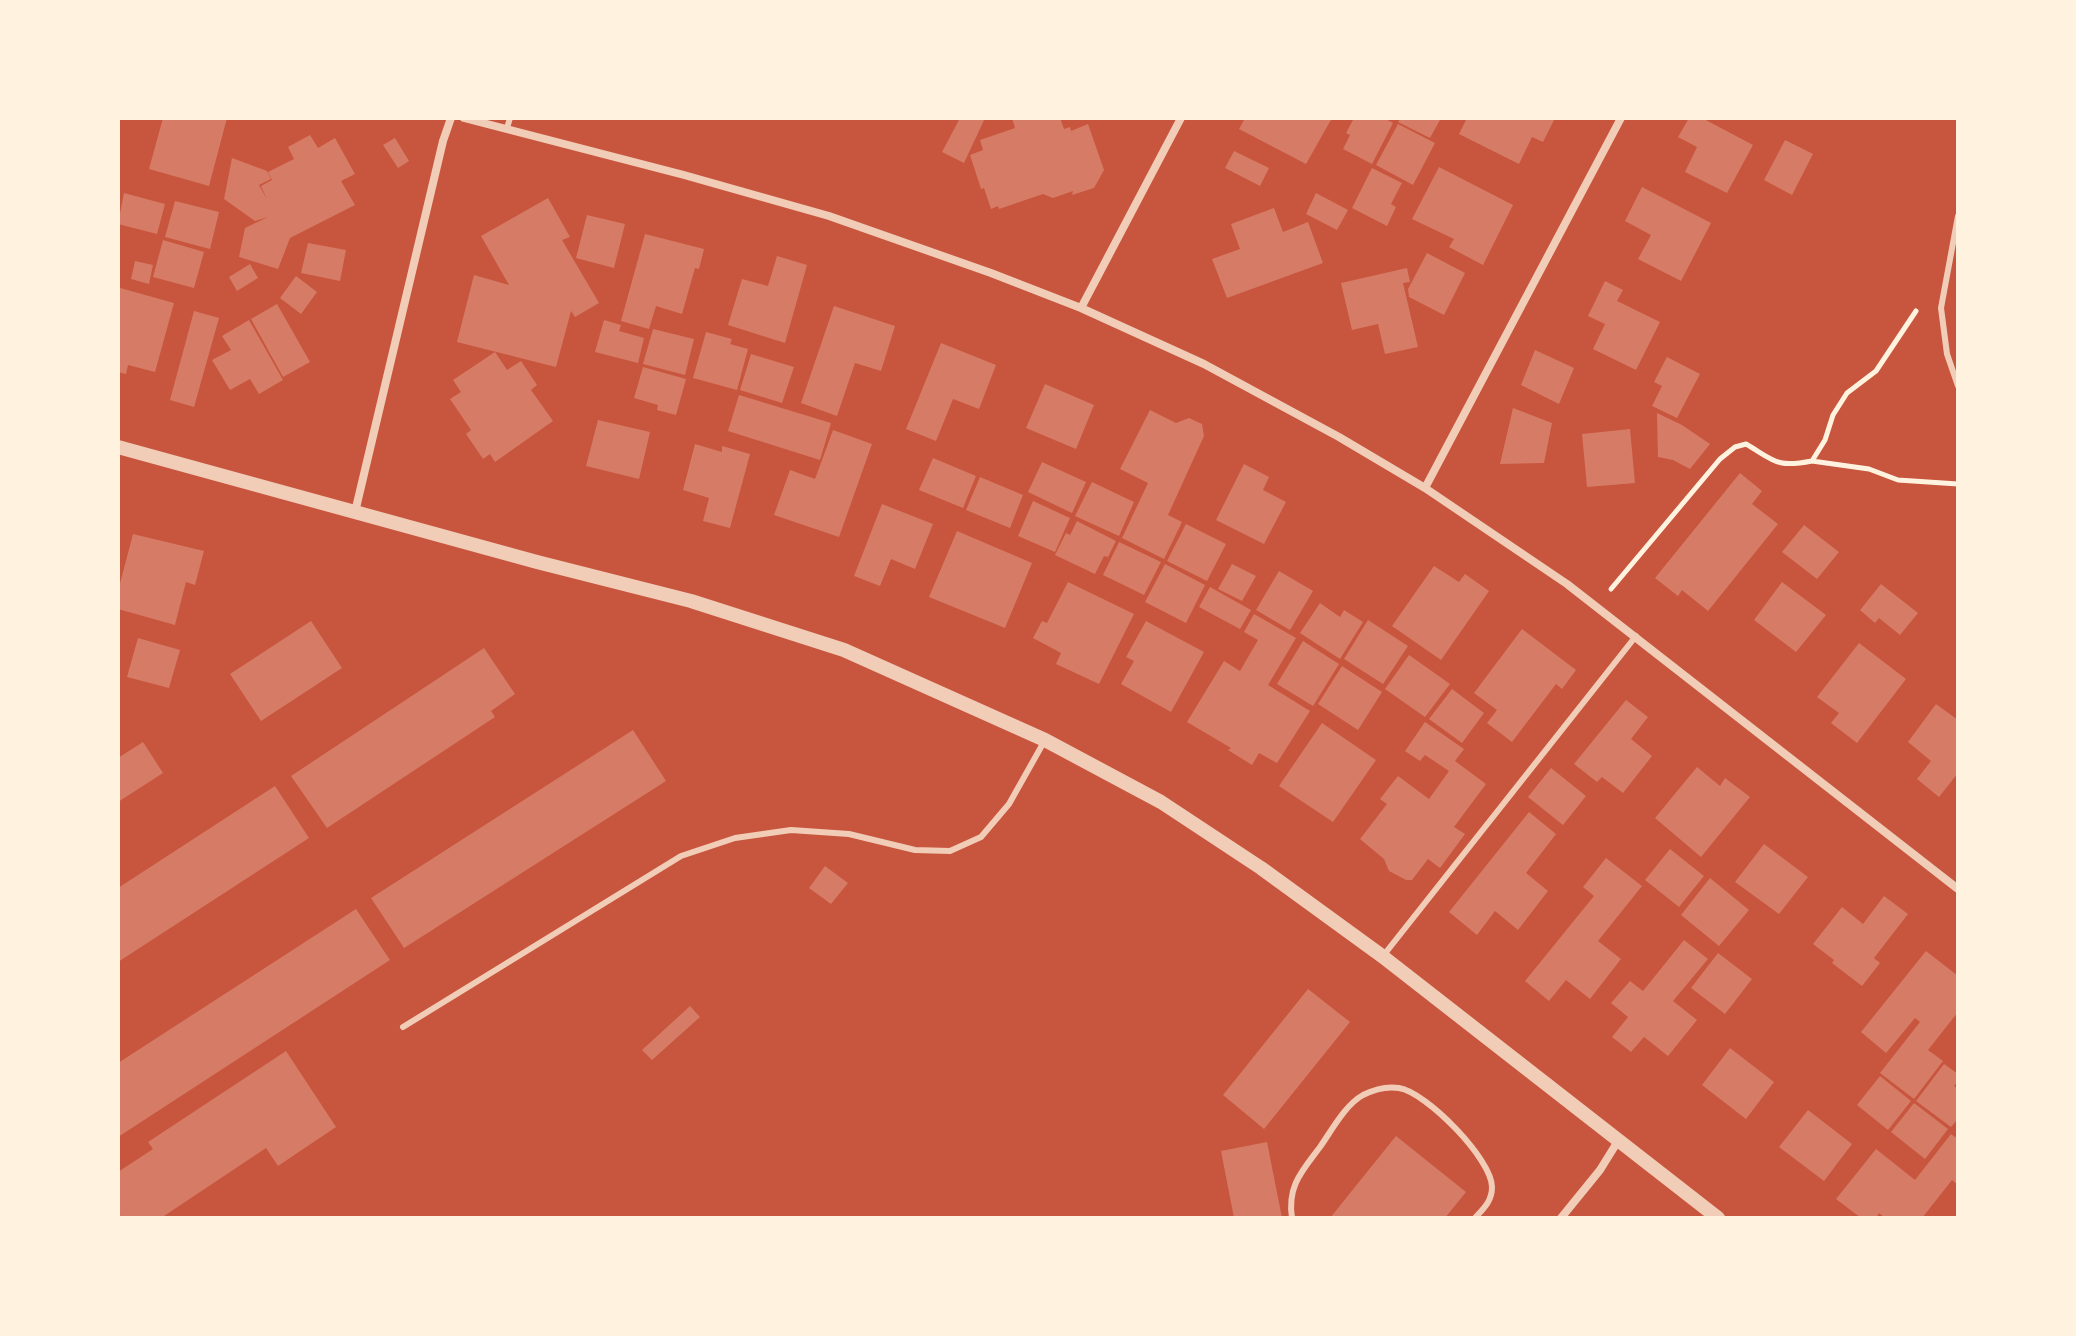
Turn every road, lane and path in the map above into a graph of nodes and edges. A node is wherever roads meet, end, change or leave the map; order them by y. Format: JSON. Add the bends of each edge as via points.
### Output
{"nodes":[{"id":1,"x":451,"y":118,"type":"edge"},
{"id":2,"x":464,"y":118,"type":"edge"},
{"id":3,"x":510,"y":118,"type":"edge"},
{"id":4,"x":1181,"y":118,"type":"edge"},
{"id":5,"x":1621,"y":118,"type":"edge"},
{"id":6,"x":507,"y":128,"type":"junction"},
{"id":7,"x":1958,"y":216,"type":"edge"},
{"id":8,"x":1948,"y":262,"type":"junction"},
{"id":9,"x":1081,"y":308,"type":"junction"},
{"id":10,"x":1958,"y":386,"type":"edge"},
{"id":11,"x":118,"y":447,"type":"edge"},
{"id":12,"x":1812,"y":461,"type":"junction"},
{"id":13,"x":1958,"y":484,"type":"edge"},
{"id":14,"x":1425,"y":488,"type":"junction"},
{"id":15,"x":355,"y":512,"type":"junction"},
{"id":16,"x":1596,"y":605,"type":"junction"},
{"id":17,"x":1636,"y":636,"type":"junction"},
{"id":18,"x":1045,"y":740,"type":"junction"},
{"id":19,"x":1958,"y":889,"type":"edge"},
{"id":20,"x":1382,"y":956,"type":"junction"},
{"id":21,"x":403,"y":1027,"type":"dead end"},
{"id":22,"x":1618,"y":1141,"type":"junction"},
{"id":23,"x":1292,"y":1218,"type":"edge"},
{"id":24,"x":1475,"y":1218,"type":"edge"},
{"id":25,"x":1561,"y":1218,"type":"edge"},
{"id":26,"x":1718,"y":1218,"type":"edge"}],
"edges":[{"from":1,"to":15,"type":"street"},
{"from":2,"to":6,"type":"street"},
{"from":3,"to":6,"type":"lane"},
{"from":4,"to":9,"type":"street"},
{"from":5,"to":14,"type":"street"},
{"from":6,"to":9,"type":"street","via":[[829,216]]},
{"from":7,"to":8,"type":"lane"},
{"from":8,"to":10,"type":"lane","via":[[1941,308]]},
{"from":8,"to":12,"type":"path","via":[[1886,359],[1847,393]]},
{"from":9,"to":14,"type":"street","via":[[1218,371]]},
{"from":11,"to":15,"type":"street"},
{"from":12,"to":13,"type":"path","via":[[1869,469],[1898,480]]},
{"from":12,"to":16,"type":"path","via":[[1771,462],[1746,444],[1735,447]]},
{"from":14,"to":16,"type":"street"},
{"from":15,"to":18,"type":"street","via":[[691,601],[830,645]]},
{"from":16,"to":17,"type":"street"},
{"from":17,"to":19,"type":"street"},
{"from":17,"to":20,"type":"lane"},
{"from":18,"to":20,"type":"street","via":[[1161,802]]},
{"from":18,"to":21,"type":"lane","via":[[1009,804],[981,837],[950,851],[791,830],[735,838],[681,856]]},
{"from":20,"to":22,"type":"street"},
{"from":22,"to":25,"type":"street"},
{"from":22,"to":26,"type":"street"},
{"from":23,"to":24,"type":"lane","via":[[1295,1180],[1360,1096],[1380,1088],[1417,1094],[1483,1160],[1492,1189],[1489,1203]]}]}
